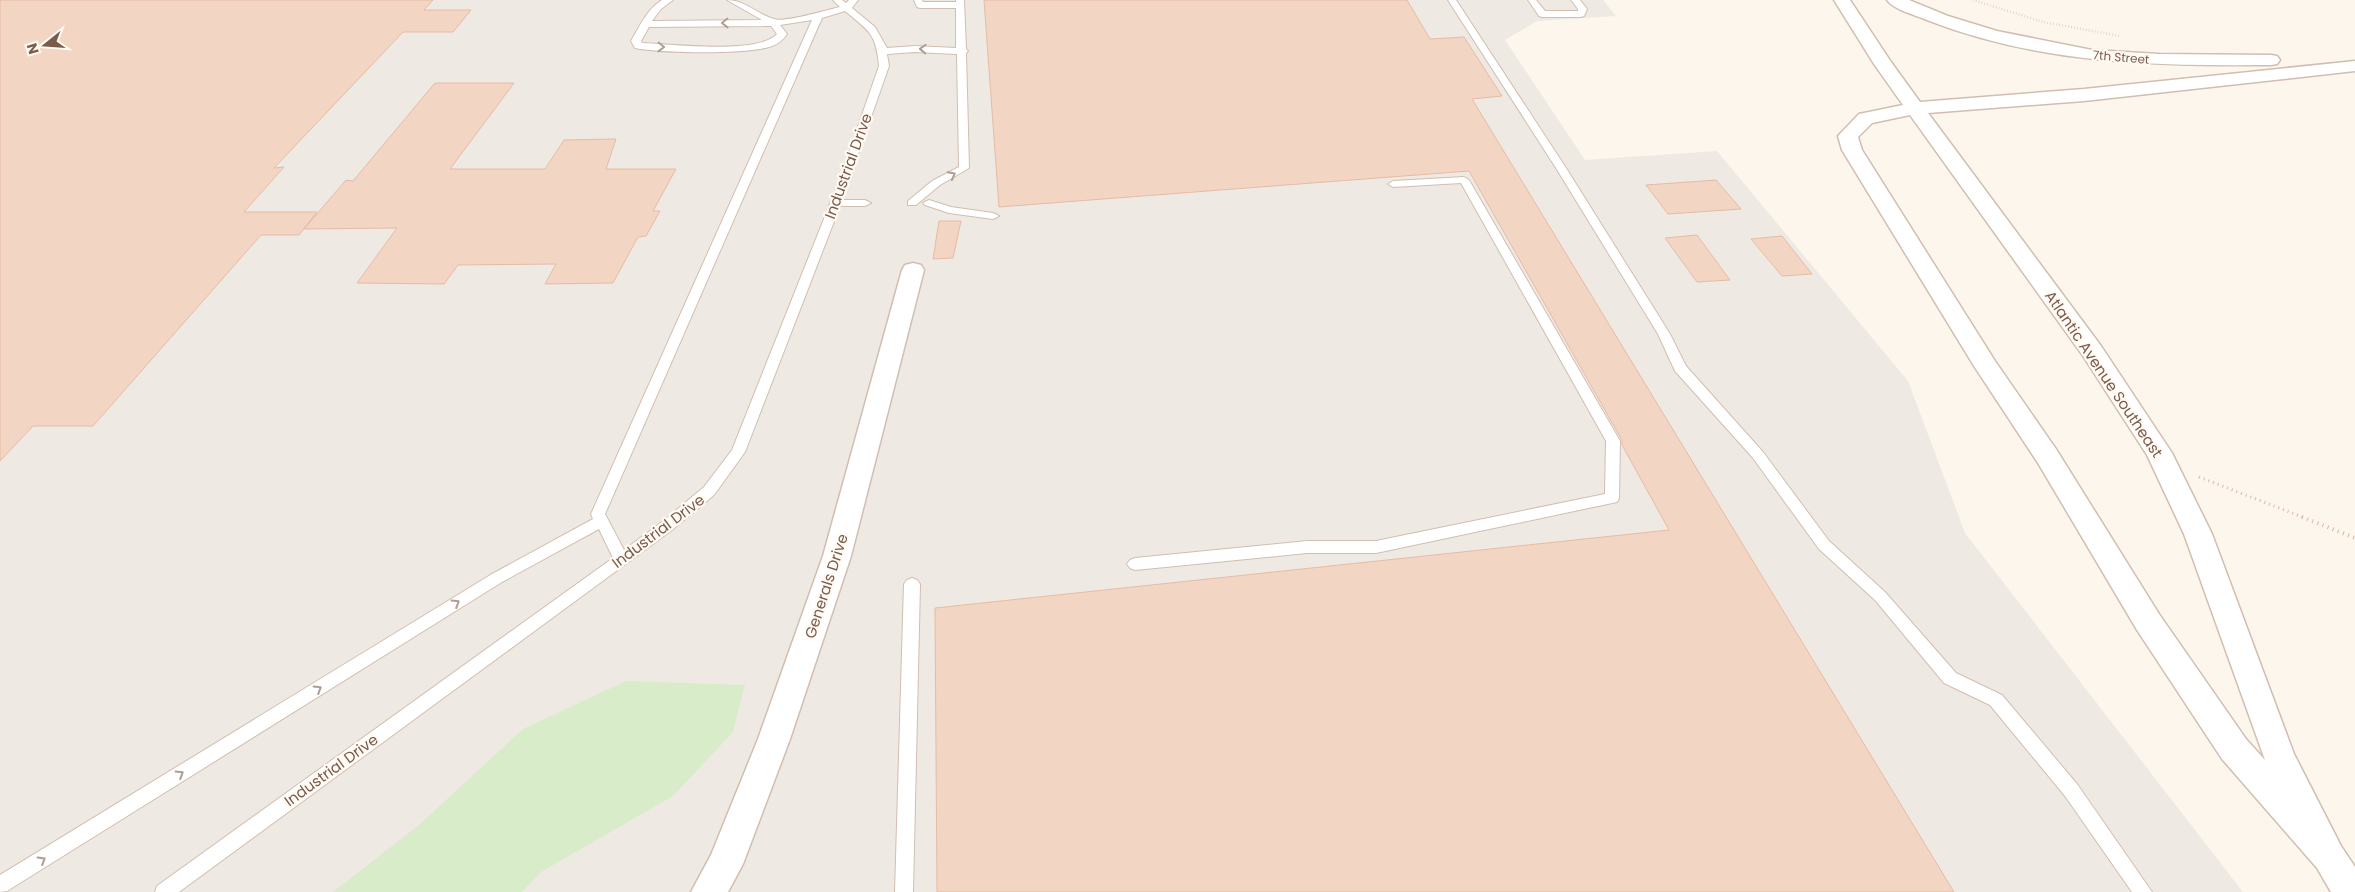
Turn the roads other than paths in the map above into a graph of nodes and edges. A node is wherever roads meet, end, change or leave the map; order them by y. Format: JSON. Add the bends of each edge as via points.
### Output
{"nodes":[{"id":1,"x":669,"y":0,"type":"edge"},
{"id":2,"x":731,"y":0,"type":"edge"},
{"id":3,"x":918,"y":0,"type":"edge"},
{"id":4,"x":1452,"y":0,"type":"edge"},
{"id":5,"x":1532,"y":0,"type":"edge"},
{"id":6,"x":1575,"y":0,"type":"edge"},
{"id":7,"x":1842,"y":0,"type":"edge"},
{"id":8,"x":1895,"y":0,"type":"edge"},
{"id":9,"x":960,"y":2,"type":"edge"},
{"id":10,"x":846,"y":3,"type":"edge"},
{"id":11,"x":818,"y":16,"type":"junction"},
{"id":12,"x":774,"y":23,"type":"junction"},
{"id":13,"x":646,"y":24,"type":"junction"},
{"id":14,"x":882,"y":51,"type":"junction"},
{"id":15,"x":963,"y":51,"type":"junction"},
{"id":16,"x":2355,"y":61,"type":"edge"},
{"id":17,"x":2355,"y":66,"type":"edge"},
{"id":18,"x":1916,"y":108,"type":"junction"},
{"id":19,"x":1393,"y":184,"type":"dead end"},
{"id":20,"x":835,"y":203,"type":"junction"},
{"id":21,"x":865,"y":203,"type":"dead end"},
{"id":22,"x":912,"y":203,"type":"dead end"},
{"id":23,"x":928,"y":203,"type":"dead end"},
{"id":24,"x":994,"y":216,"type":"dead end"},
{"id":25,"x":913,"y":270,"type":"dead end"},
{"id":26,"x":602,"y":521,"type":"junction"},
{"id":27,"x":621,"y":559,"type":"junction"},
{"id":28,"x":1135,"y":564,"type":"dead end"},
{"id":29,"x":912,"y":584,"type":"dead end"},
{"id":30,"x":2329,"y":857,"type":"junction"},
{"id":31,"x":0,"y":885,"type":"edge"},
{"id":32,"x":164,"y":892,"type":"edge"},
{"id":33,"x":709,"y":892,"type":"edge"},
{"id":34,"x":904,"y":892,"type":"edge"},
{"id":35,"x":2143,"y":892,"type":"edge"},
{"id":36,"x":2351,"y":892,"type":"edge"}],
"edges":[{"from":1,"to":13,"type":"lane","via":[[654,10]]},
{"from":2,"to":12,"type":"lane"},
{"from":3,"to":9,"type":"lane","via":[[926,7]]},
{"from":4,"to":35,"type":"lane","via":[[1664,334],[1680,368],[1758,455],[1824,545],[1880,596],[1950,678],[1996,700],[2071,790]]},
{"from":5,"to":6,"type":"lane","via":[[1542,14],[1581,14],[1583,10]]},
{"from":7,"to":18,"type":"street","name":"Atlantic Avenue Southeast"},
{"from":8,"to":16,"type":"street","name":"7th Street","via":[[1990,35],[2092,55],[2154,59]]},
{"from":9,"to":15,"type":"lane"},
{"from":10,"to":11,"type":"lane"},
{"from":10,"to":14,"type":"lane","name":"Industrial Drive","via":[[872,29]]},
{"from":11,"to":12,"type":"lane"},
{"from":11,"to":26,"type":"lane","via":[[598,514]]},
{"from":12,"to":13,"type":"lane","one_way":true},
{"from":13,"to":12,"type":"lane","one_way":true,"via":[[636,41],[638,46],[738,48],[764,46],[778,40],[782,34]]},
{"from":15,"to":14,"type":"lane","one_way":true},
{"from":14,"to":20,"type":"lane","name":"Industrial Drive","via":[[884,66]]},
{"from":22,"to":15,"type":"lane","one_way":true,"via":[[936,183],[964,168]]},
{"from":17,"to":18,"type":"street","via":[[2084,95]]},
{"from":18,"to":30,"type":"street","name":"Atlantic Avenue Southeast","via":[[2092,351],[2159,453],[2198,534],[2279,756]]},
{"from":18,"to":30,"type":"street","via":[[1866,118],[1848,136],[1852,150],[1986,366],[2047,456],[2148,622],[2234,749]]},
{"from":19,"to":28,"type":"lane","via":[[1464,180],[1613,441],[1612,498],[1376,547],[1307,547]]},
{"from":20,"to":21,"type":"lane"},
{"from":20,"to":27,"type":"lane","name":"Industrial Drive","via":[[738,452],[709,491]]},
{"from":23,"to":24,"type":"lane","via":[[949,210]]},
{"from":25,"to":33,"type":"street","name":"Generals Drive","via":[[837,556],[774,739],[725,864]]},
{"from":26,"to":27,"type":"lane"},
{"from":31,"to":26,"type":"lane","one_way":true,"via":[[497,578]]},
{"from":27,"to":32,"type":"lane","name":"Industrial Drive"},
{"from":29,"to":34,"type":"lane"},
{"from":30,"to":36,"type":"street","name":"Atlantic Avenue Southeast"}]}
